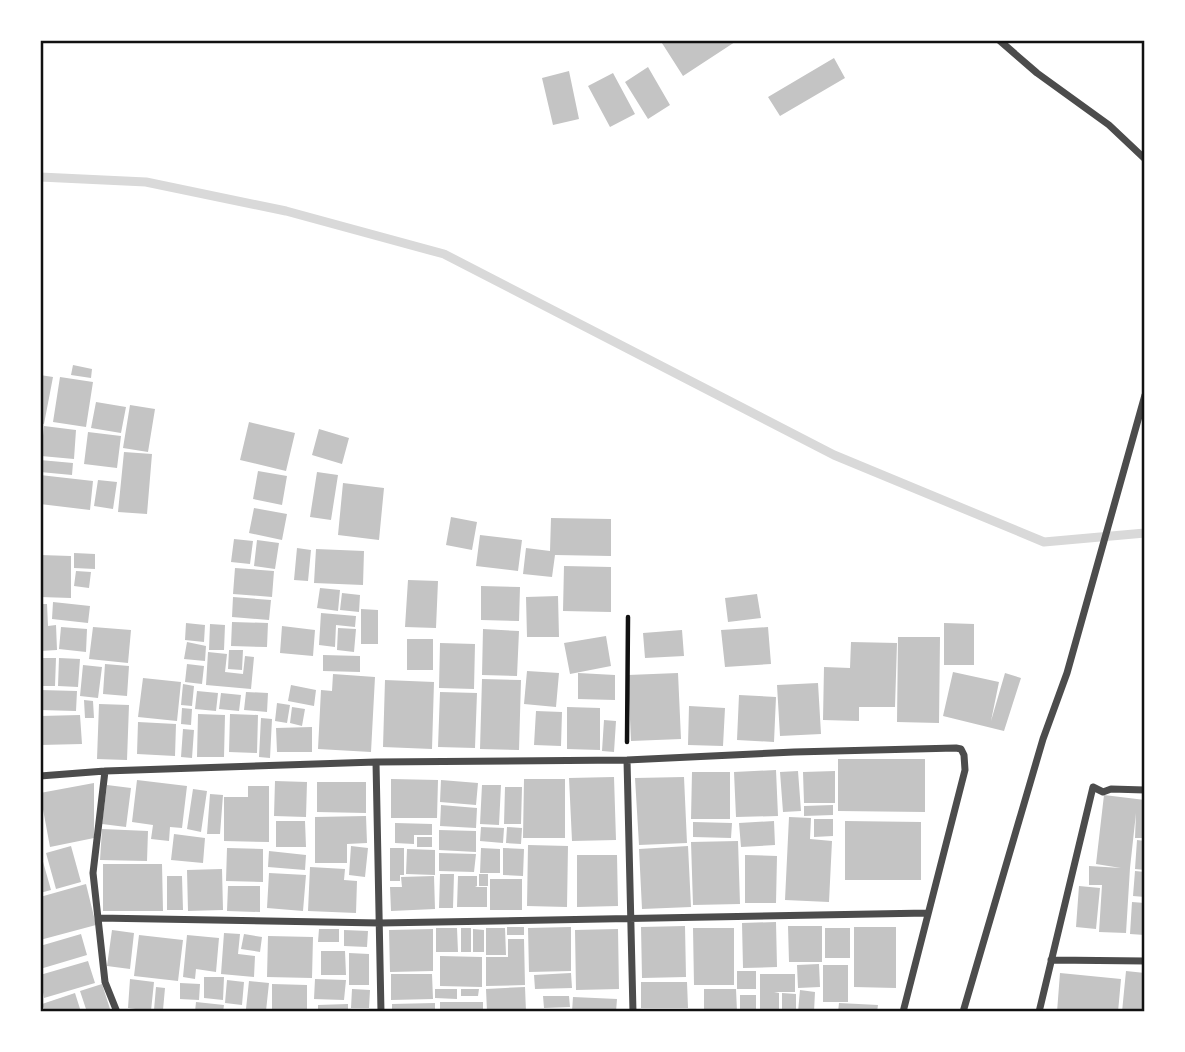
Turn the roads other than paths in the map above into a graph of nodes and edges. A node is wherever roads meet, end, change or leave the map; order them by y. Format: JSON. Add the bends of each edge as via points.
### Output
{"nodes":[{"id":1,"x":999,"y":40,"type":"edge"},
{"id":2,"x":1145,"y":159,"type":"edge"},
{"id":3,"x":1145,"y":395,"type":"edge"},
{"id":4,"x":627,"y":760,"type":"junction"},
{"id":5,"x":376,"y":762,"type":"junction"},
{"id":6,"x":104,"y":771,"type":"junction"},
{"id":7,"x":40,"y":776,"type":"edge"},
{"id":8,"x":1145,"y":790,"type":"edge"},
{"id":9,"x":928,"y":913,"type":"junction"},
{"id":10,"x":631,"y":917,"type":"junction"},
{"id":11,"x":98,"y":918,"type":"junction"},
{"id":12,"x":380,"y":923,"type":"junction"},
{"id":13,"x":1051,"y":960,"type":"junction"},
{"id":14,"x":1145,"y":961,"type":"edge"},
{"id":15,"x":117,"y":1012,"type":"edge"},
{"id":16,"x":381,"y":1012,"type":"edge"},
{"id":17,"x":633,"y":1012,"type":"edge"},
{"id":18,"x":903,"y":1012,"type":"edge"},
{"id":19,"x":962,"y":1012,"type":"edge"},
{"id":20,"x":1039,"y":1012,"type":"edge"}],
"edges":[{"from":1,"to":2,"type":"street","via":[[1037,74],[1109,125]]},
{"from":3,"to":19,"type":"street","via":[[1067,673]]},
{"from":4,"to":5,"type":"street"},
{"from":4,"to":9,"type":"street","via":[[961,749],[965,770]]},
{"from":4,"to":10,"type":"street"},
{"from":5,"to":6,"type":"street"},
{"from":5,"to":12,"type":"street"},
{"from":6,"to":7,"type":"street"},
{"from":6,"to":11,"type":"street","via":[[93,873]]},
{"from":8,"to":13,"type":"street","via":[[1103,792],[1093,787]]},
{"from":9,"to":10,"type":"street"},
{"from":9,"to":18,"type":"street"},
{"from":10,"to":12,"type":"street"},
{"from":10,"to":17,"type":"street"},
{"from":11,"to":12,"type":"street"},
{"from":11,"to":15,"type":"street","via":[[105,982]]},
{"from":12,"to":16,"type":"street"},
{"from":13,"to":14,"type":"street"},
{"from":13,"to":20,"type":"street"}]}
